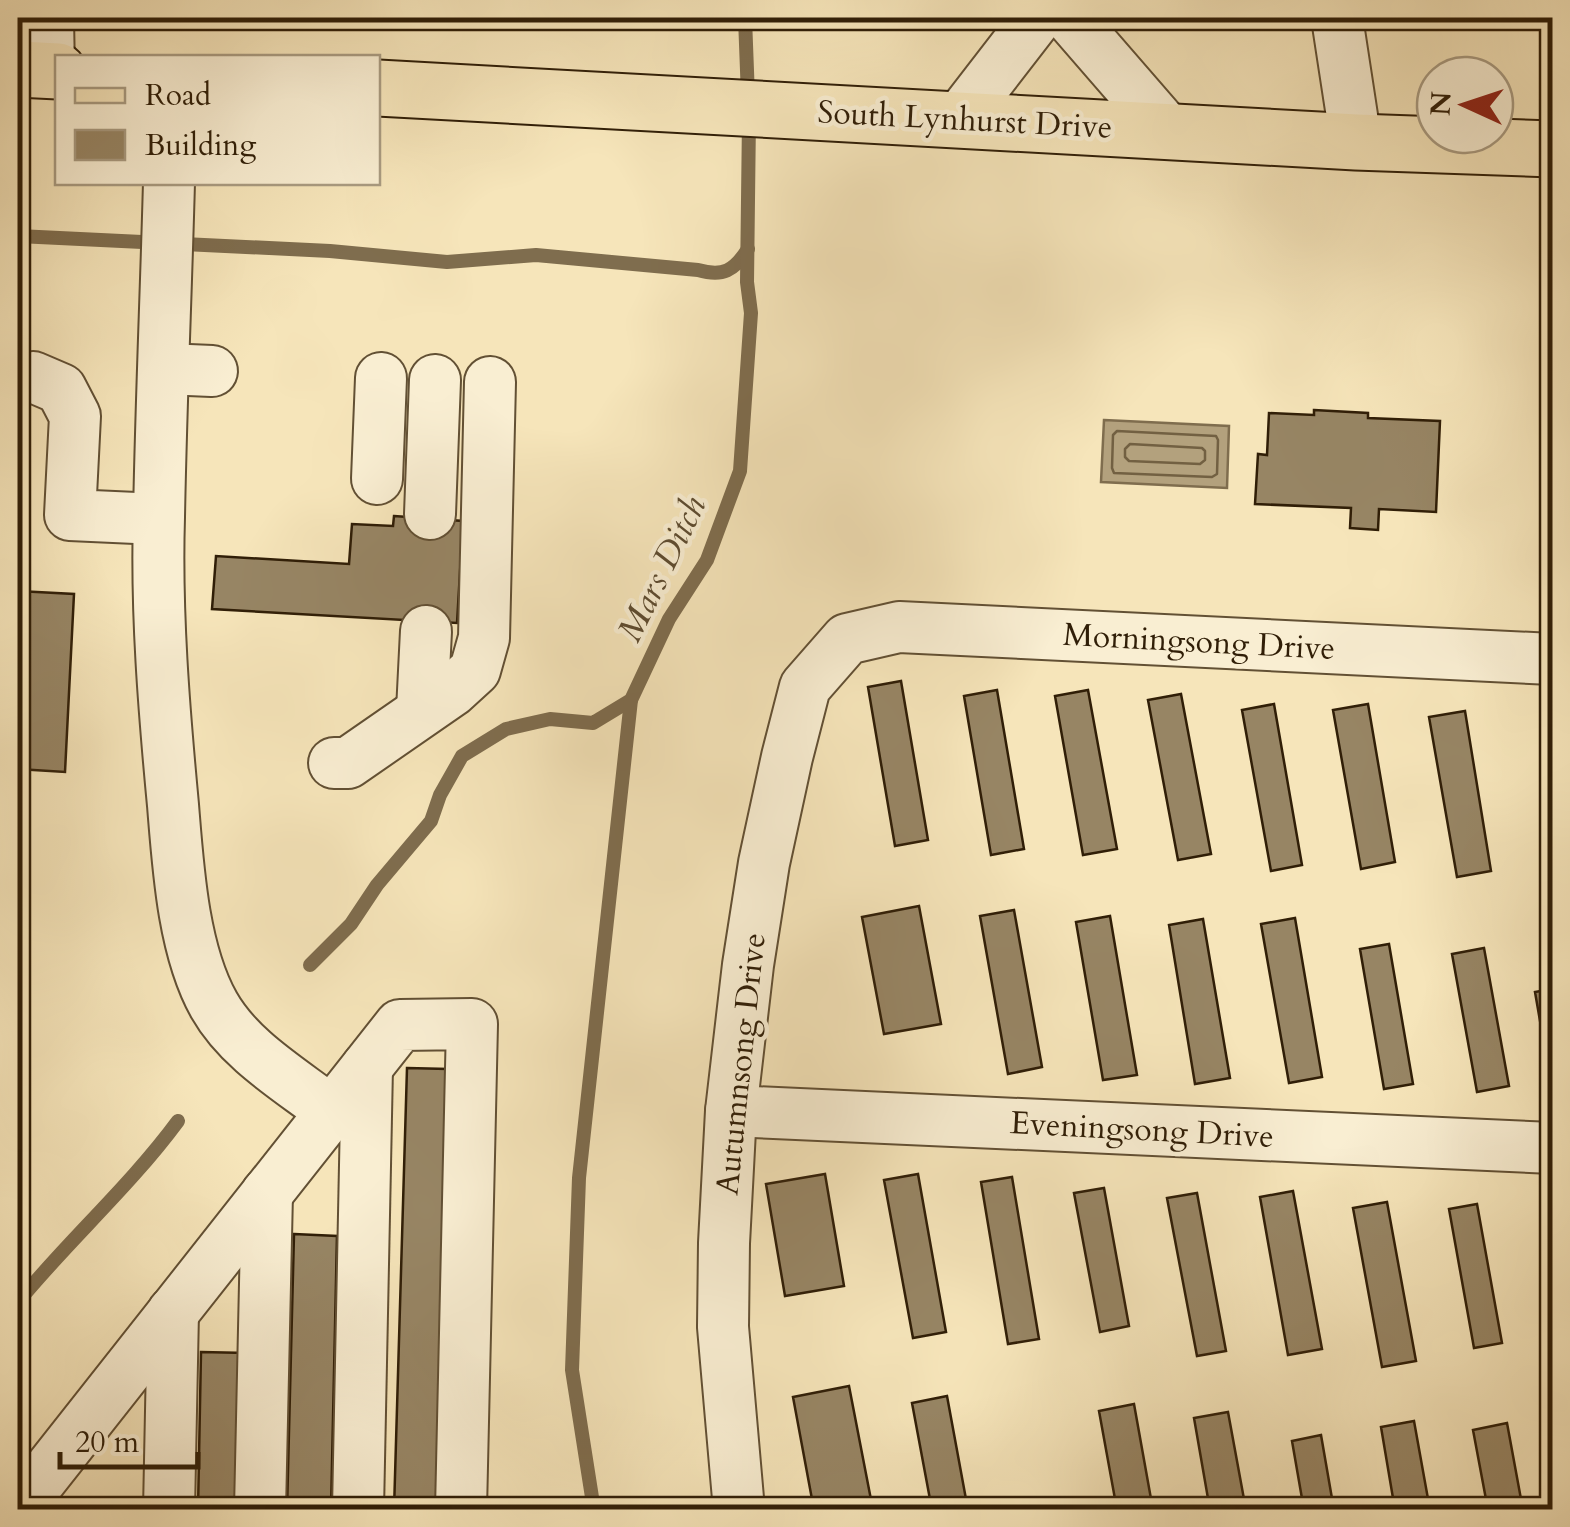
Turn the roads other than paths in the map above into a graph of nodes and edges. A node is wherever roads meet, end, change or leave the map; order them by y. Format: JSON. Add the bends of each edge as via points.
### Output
{"nodes":[{"id":1,"x":48,"y":18,"type":"edge"},
{"id":2,"x":1037,"y":18,"type":"edge"},
{"id":3,"x":1070,"y":18,"type":"edge"},
{"id":4,"x":1337,"y":18,"type":"edge"},
{"id":5,"x":41,"y":71,"type":"edge"},
{"id":6,"x":380,"y":88,"type":"edge"},
{"id":7,"x":959,"y":119,"type":"junction"},
{"id":8,"x":1168,"y":131,"type":"junction"},
{"id":9,"x":1356,"y":142,"type":"junction"},
{"id":10,"x":1552,"y":149,"type":"edge"},
{"id":11,"x":168,"y":201,"type":"edge"},
{"id":12,"x":33,"y":377,"type":"dead end"},
{"id":13,"x":382,"y":378,"type":"dead end"},
{"id":14,"x":435,"y":380,"type":"dead end"},
{"id":15,"x":490,"y":382,"type":"dead end"},
{"id":16,"x":377,"y":479,"type":"dead end"},
{"id":17,"x":430,"y":514,"type":"dead end"},
{"id":18,"x":158,"y":519,"type":"junction"},
{"id":19,"x":426,"y":630,"type":"dead end"},
{"id":20,"x":848,"y":639,"type":"joint"},
{"id":21,"x":1552,"y":658,"type":"edge"},
{"id":22,"x":422,"y":711,"type":"junction"},
{"id":23,"x":334,"y":763,"type":"dead end"},
{"id":24,"x":367,"y":1066,"type":"junction"},
{"id":25,"x":731,"y":1111,"type":"junction"},
{"id":26,"x":332,"y":1112,"type":"junction"},
{"id":27,"x":1552,"y":1148,"type":"edge"},
{"id":28,"x":267,"y":1193,"type":"junction"},
{"id":29,"x":173,"y":1312,"type":"junction"},
{"id":30,"x":18,"y":1509,"type":"edge"},
{"id":31,"x":169,"y":1510,"type":"edge"},
{"id":32,"x":260,"y":1510,"type":"edge"},
{"id":33,"x":358,"y":1510,"type":"edge"},
{"id":34,"x":460,"y":1510,"type":"edge"},
{"id":35,"x":739,"y":1510,"type":"edge"}],
"edges":[{"from":1,"to":5,"type":"street"},
{"from":2,"to":7,"type":"street"},
{"from":3,"to":8,"type":"street"},
{"from":4,"to":9,"type":"street"},
{"from":6,"to":7,"type":"main road","name":"South Lynhurst Drive"},
{"from":7,"to":8,"type":"main road","name":"South Lynhurst Drive"},
{"from":8,"to":9,"type":"main road","name":"South Lynhurst Drive"},
{"from":9,"to":10,"type":"main road","name":"South Lynhurst Drive"},
{"from":11,"to":18,"type":"street","via":[[167,275],[188,370]]},
{"from":12,"to":18,"type":"street","via":[[61,389],[75,416],[70,514]]},
{"from":13,"to":16,"type":"street"},
{"from":14,"to":17,"type":"street"},
{"from":15,"to":22,"type":"street","via":[[484,638],[476,670]]},
{"from":18,"to":26,"type":"street","via":[[180,755],[180,882],[200,967],[230,1029]]},
{"from":19,"to":22,"type":"street"},
{"from":20,"to":21,"type":"street","name":"Morningsong Drive","via":[[899,627]]},
{"from":20,"to":25,"type":"street","name":"Autumnsong Drive","via":[[806,687],[786,757],[748,964]]},
{"from":22,"to":23,"type":"street","via":[[348,763]]},
{"from":24,"to":26,"type":"street"},
{"from":24,"to":33,"type":"street"},
{"from":24,"to":34,"type":"street","via":[[400,1025],[472,1024]]},
{"from":25,"to":27,"type":"street","name":"Eveningsong Drive"},
{"from":25,"to":35,"type":"street","name":"Autumnsong Drive","via":[[723,1327]]},
{"from":26,"to":28,"type":"street"},
{"from":28,"to":29,"type":"street"},
{"from":28,"to":32,"type":"street"},
{"from":29,"to":30,"type":"street"},
{"from":29,"to":31,"type":"street"}]}
